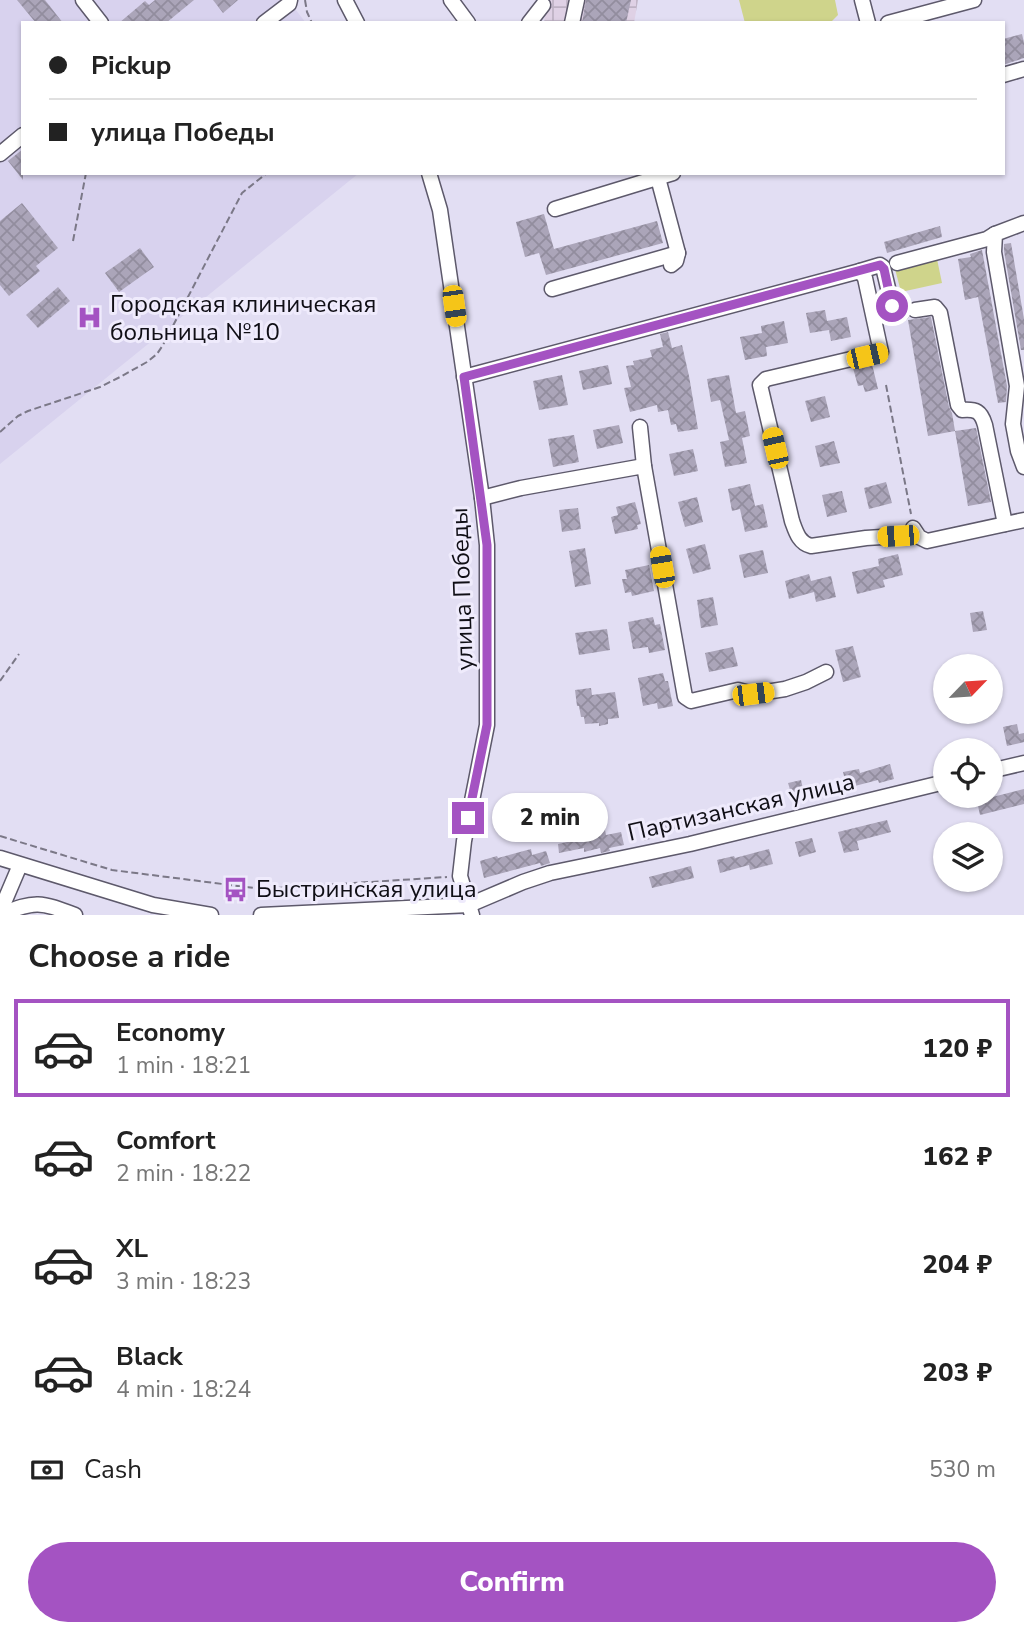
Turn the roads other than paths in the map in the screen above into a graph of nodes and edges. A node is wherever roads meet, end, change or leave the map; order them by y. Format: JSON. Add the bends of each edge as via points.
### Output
{"nodes":[{"id":1,"x":83,"y":0,"type":"edge"},
{"id":2,"x":290,"y":0,"type":"edge"},
{"id":3,"x":345,"y":0,"type":"edge"},
{"id":4,"x":451,"y":0,"type":"edge"},
{"id":5,"x":577,"y":0,"type":"edge"},
{"id":6,"x":862,"y":0,"type":"edge"},
{"id":7,"x":974,"y":0,"type":"edge"},
{"id":8,"x":543,"y":5,"type":"dead end"},
{"id":9,"x":99,"y":21,"type":"edge"},
{"id":10,"x":267,"y":21,"type":"edge"},
{"id":11,"x":356,"y":21,"type":"edge"},
{"id":12,"x":467,"y":21,"type":"edge"},
{"id":13,"x":531,"y":21,"type":"edge"},
{"id":14,"x":572,"y":21,"type":"edge"},
{"id":15,"x":867,"y":21,"type":"edge"},
{"id":16,"x":895,"y":21,"type":"edge"},
{"id":17,"x":1024,"y":69,"type":"edge"},
{"id":18,"x":1005,"y":74,"type":"edge"},
{"id":19,"x":21,"y":137,"type":"edge"},
{"id":20,"x":0,"y":154,"type":"edge"},
{"id":21,"x":430,"y":175,"type":"edge"},
{"id":22,"x":667,"y":175,"type":"edge"},
{"id":23,"x":658,"y":178,"type":"junction"},
{"id":24,"x":555,"y":209,"type":"dead end"},
{"id":25,"x":1024,"y":223,"type":"edge"},
{"id":26,"x":995,"y":234,"type":"junction"},
{"id":27,"x":897,"y":263,"type":"dead end"},
{"id":28,"x":860,"y":271,"type":"junction"},
{"id":29,"x":552,"y":289,"type":"dead end"},
{"id":30,"x":464,"y":377,"type":"junction"},
{"id":31,"x":1020,"y":402,"type":"edge"},
{"id":32,"x":640,"y":427,"type":"dead end"},
{"id":33,"x":644,"y":466,"type":"junction"},
{"id":34,"x":1024,"y":467,"type":"edge"},
{"id":35,"x":482,"y":498,"type":"junction"},
{"id":36,"x":1024,"y":520,"type":"edge"},
{"id":37,"x":1005,"y":524,"type":"junction"},
{"id":38,"x":914,"y":528,"type":"road end"},
{"id":39,"x":898,"y":536,"type":"dead end"},
{"id":40,"x":826,"y":672,"type":"dead end"},
{"id":41,"x":1024,"y":763,"type":"edge"},
{"id":42,"x":1003,"y":768,"type":"edge"},
{"id":43,"x":933,"y":785,"type":"edge"},
{"id":44,"x":0,"y":859,"type":"edge"},
{"id":45,"x":20,"y":865,"type":"junction"},
{"id":46,"x":471,"y":910,"type":"edge"},
{"id":47,"x":160,"y":911,"type":"edge"},
{"id":48,"x":0,"y":914,"type":"edge"},
{"id":49,"x":75,"y":915,"type":"edge"},
{"id":50,"x":211,"y":915,"type":"edge"},
{"id":51,"x":261,"y":915,"type":"edge"},
{"id":52,"x":481,"y":915,"type":"edge"}],
"edges":[{"from":1,"to":9,"type":"street"},
{"from":2,"to":10,"type":"street"},
{"from":3,"to":11,"type":"street"},
{"from":4,"to":12,"type":"street"},
{"from":5,"to":14,"type":"street"},
{"from":6,"to":15,"type":"street"},
{"from":7,"to":16,"type":"street"},
{"from":8,"to":13,"type":"street"},
{"from":17,"to":18,"type":"street"},
{"from":19,"to":20,"type":"street"},
{"from":21,"to":30,"type":"street","name":"улица Победы","via":[[440,210]]},
{"from":22,"to":23,"type":"street"},
{"from":23,"to":24,"type":"street"},
{"from":23,"to":29,"type":"street","via":[[674,259]]},
{"from":25,"to":26,"type":"street"},
{"from":26,"to":27,"type":"street"},
{"from":26,"to":31,"type":"street","via":[[994,252]]},
{"from":28,"to":30,"type":"street"},
{"from":28,"to":37,"type":"street","via":[[882,265],[897,313],[938,309],[958,405],[962,410],[978,411],[983,418]]},
{"from":28,"to":39,"type":"street","via":[[881,352],[766,379],[760,385],[792,521],[804,544]]},
{"from":30,"to":35,"type":"street","name":"улица Победы"},
{"from":31,"to":34,"type":"street","via":[[1013,424]]},
{"from":32,"to":33,"type":"street"},
{"from":33,"to":35,"type":"street"},
{"from":33,"to":40,"type":"street","via":[[685,697],[691,701],[738,690],[768,692]]},
{"from":35,"to":46,"type":"street","name":"улица Победы","via":[[487,545],[487,725],[460,876]]},
{"from":36,"to":37,"type":"street"},
{"from":37,"to":38,"type":"street","via":[[927,541]]},
{"from":41,"to":42,"type":"street"},
{"from":43,"to":46,"type":"street","name":"Партизанская улица","via":[[550,873]]},
{"from":44,"to":45,"type":"street"},
{"from":45,"to":47,"type":"street"},
{"from":45,"to":48,"type":"street"},
{"from":46,"to":51,"type":"street"},
{"from":46,"to":52,"type":"street"},
{"from":47,"to":50,"type":"street"},
{"from":48,"to":49,"type":"street","via":[[33,903]]}]}
